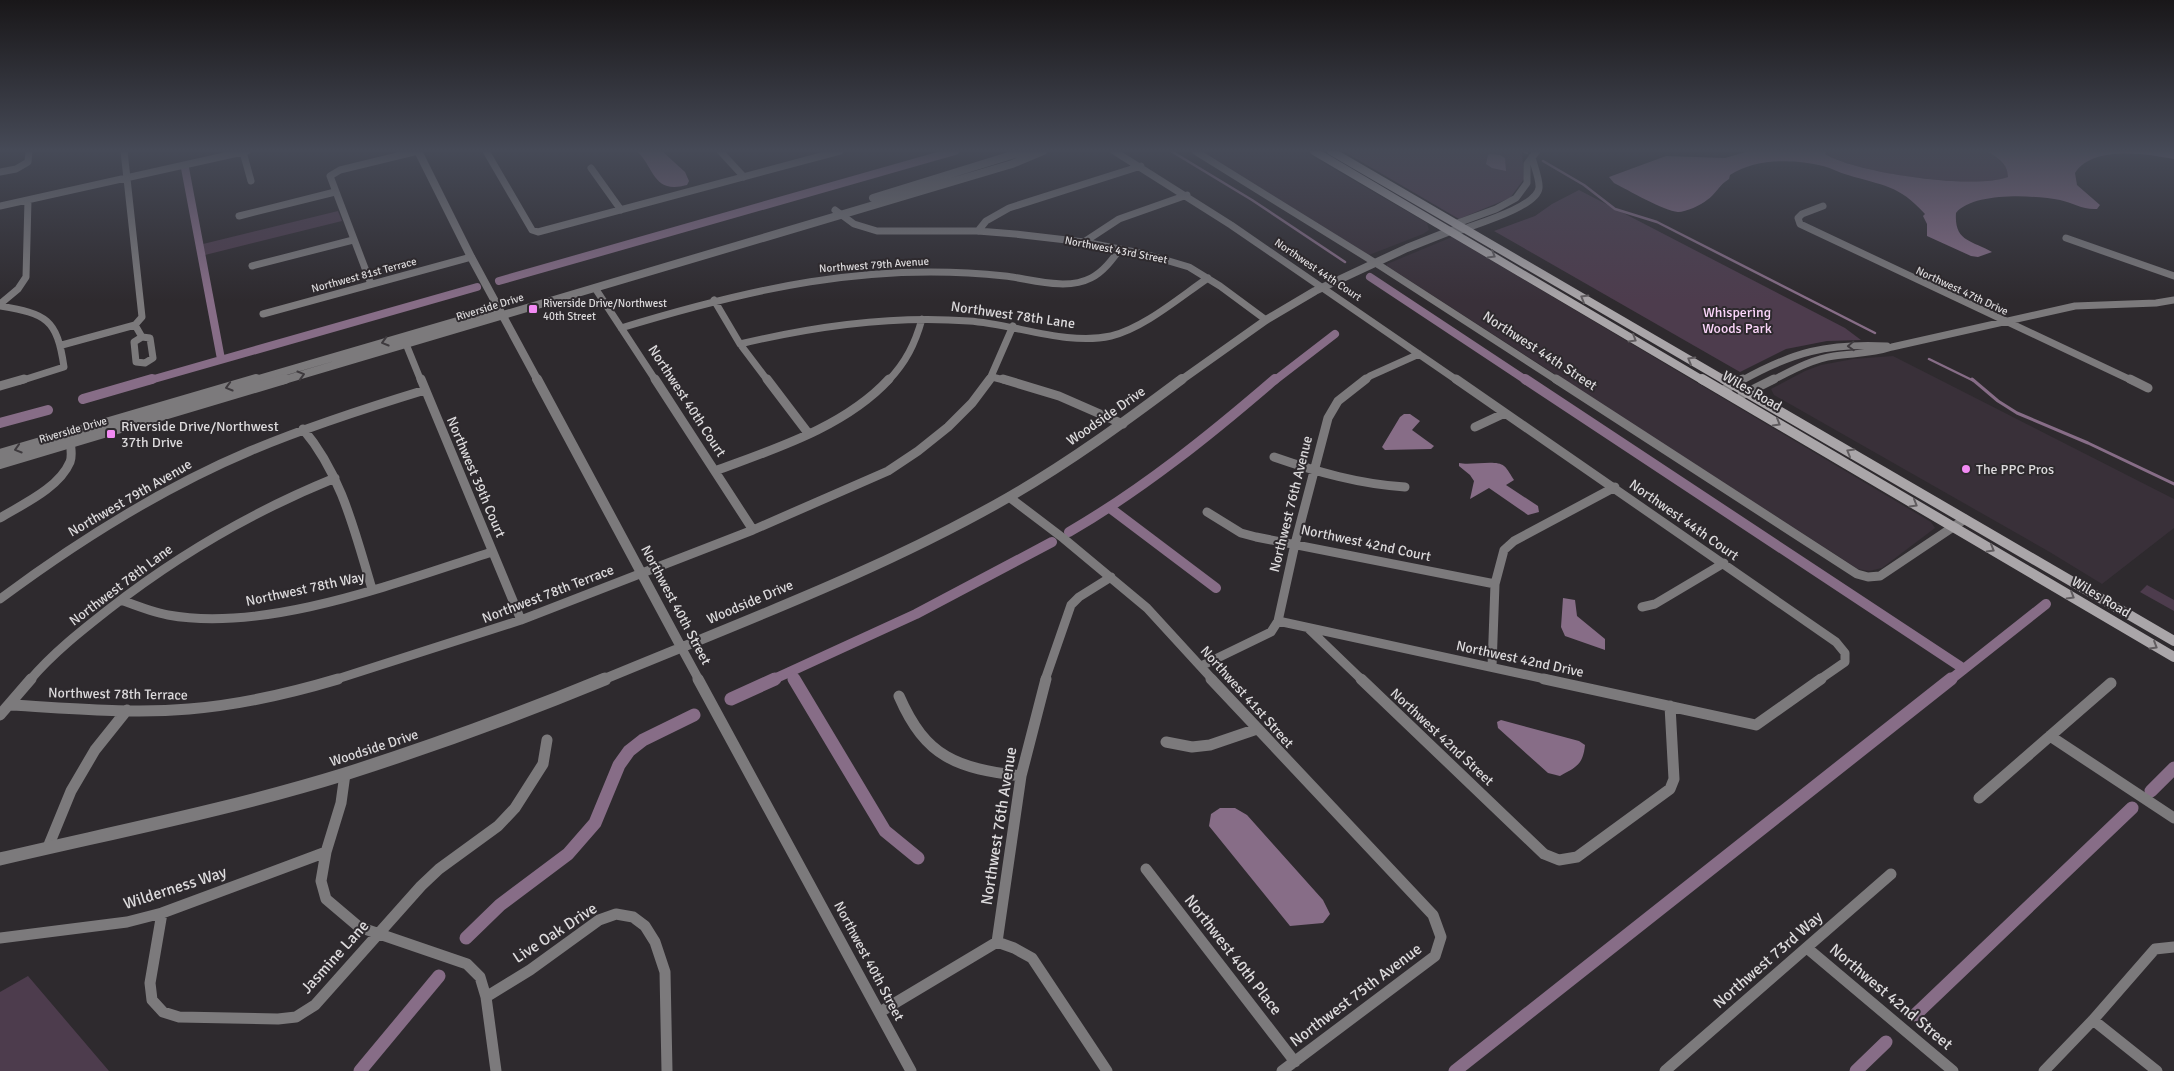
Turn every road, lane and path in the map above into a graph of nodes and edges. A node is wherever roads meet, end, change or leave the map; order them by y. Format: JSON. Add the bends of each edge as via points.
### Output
{"nodes":[{"id":1,"x":28,"y":200,"type":"edge"},
{"id":2,"x":23,"y":201,"type":"edge"},
{"id":3,"x":129,"y":201,"type":"edge"},
{"id":4,"x":299,"y":201,"type":"edge"},
{"id":5,"x":338,"y":201,"type":"edge"},
{"id":6,"x":443,"y":201,"type":"edge"},
{"id":7,"x":515,"y":201,"type":"edge"},
{"id":8,"x":615,"y":201,"type":"edge"},
{"id":9,"x":655,"y":201,"type":"edge"},
{"id":10,"x":871,"y":201,"type":"edge"},
{"id":11,"x":877,"y":201,"type":"edge"},
{"id":12,"x":1031,"y":201,"type":"edge"},
{"id":13,"x":1170,"y":201,"type":"edge"},
{"id":14,"x":1196,"y":201,"type":"edge"},
{"id":15,"x":1276,"y":201,"type":"edge"},
{"id":16,"x":1399,"y":201,"type":"edge"},
{"id":17,"x":1416,"y":201,"type":"edge"},
{"id":18,"x":1512,"y":201,"type":"edge"},
{"id":19,"x":1529,"y":201,"type":"edge"},
{"id":20,"x":0,"y":206,"type":"edge"},
{"id":21,"x":1823,"y":206,"type":"dead end"},
{"id":22,"x":621,"y":210,"type":"junction"},
{"id":23,"x":837,"y":212,"type":"junction"},
{"id":24,"x":239,"y":216,"type":"dead end"},
{"id":25,"x":1455,"y":224,"type":"junction"},
{"id":26,"x":1464,"y":229,"type":"junction"},
{"id":27,"x":978,"y":231,"type":"junction"},
{"id":28,"x":1450,"y":231,"type":"junction"},
{"id":29,"x":2066,"y":238,"type":"dead end"},
{"id":30,"x":353,"y":240,"type":"junction"},
{"id":31,"x":1084,"y":242,"type":"junction"},
{"id":32,"x":1120,"y":249,"type":"junction"},
{"id":33,"x":471,"y":256,"type":"junction"},
{"id":34,"x":1374,"y":262,"type":"junction"},
{"id":35,"x":252,"y":266,"type":"dead end"},
{"id":36,"x":2174,"y":276,"type":"edge"},
{"id":37,"x":1208,"y":278,"type":"junction"},
{"id":38,"x":371,"y":284,"type":"junction"},
{"id":39,"x":1323,"y":287,"type":"junction"},
{"id":40,"x":595,"y":288,"type":"junction"},
{"id":41,"x":714,"y":300,"type":"junction"},
{"id":42,"x":2174,"y":300,"type":"edge"},
{"id":43,"x":0,"y":305,"type":"edge"},
{"id":44,"x":1603,"y":309,"type":"junction"},
{"id":45,"x":501,"y":312,"type":"junction"},
{"id":46,"x":263,"y":314,"type":"dead end"},
{"id":47,"x":1592,"y":314,"type":"junction"},
{"id":48,"x":922,"y":318,"type":"junction"},
{"id":49,"x":1266,"y":320,"type":"junction"},
{"id":50,"x":2005,"y":322,"type":"junction"},
{"id":51,"x":135,"y":325,"type":"junction"},
{"id":52,"x":1013,"y":326,"type":"junction"},
{"id":53,"x":621,"y":328,"type":"junction"},
{"id":54,"x":142,"y":337,"type":"dead end"},
{"id":55,"x":406,"y":344,"type":"junction"},
{"id":56,"x":740,"y":344,"type":"junction"},
{"id":57,"x":62,"y":345,"type":"junction"},
{"id":58,"x":1892,"y":347,"type":"junction"},
{"id":59,"x":1811,"y":351,"type":"junction"},
{"id":60,"x":1419,"y":354,"type":"junction"},
{"id":61,"x":1822,"y":358,"type":"junction"},
{"id":62,"x":1766,"y":368,"type":"junction"},
{"id":63,"x":1780,"y":376,"type":"junction"},
{"id":64,"x":992,"y":377,"type":"junction"},
{"id":65,"x":1733,"y":385,"type":"junction"},
{"id":66,"x":0,"y":386,"type":"edge"},
{"id":67,"x":2148,"y":388,"type":"dead end"},
{"id":68,"x":425,"y":390,"type":"junction"},
{"id":69,"x":1722,"y":391,"type":"junction"},
{"id":70,"x":1747,"y":392,"type":"junction"},
{"id":71,"x":1735,"y":398,"type":"junction"},
{"id":72,"x":1505,"y":413,"type":"junction"},
{"id":73,"x":1123,"y":424,"type":"junction"},
{"id":74,"x":1475,"y":427,"type":"dead end"},
{"id":75,"x":304,"y":429,"type":"junction"},
{"id":76,"x":808,"y":433,"type":"junction"},
{"id":77,"x":70,"y":438,"type":"junction"},
{"id":78,"x":0,"y":454,"type":"edge"},
{"id":79,"x":1274,"y":457,"type":"dead end"},
{"id":80,"x":0,"y":464,"type":"edge"},
{"id":81,"x":715,"y":471,"type":"junction"},
{"id":82,"x":1314,"y":471,"type":"junction"},
{"id":83,"x":335,"y":478,"type":"junction"},
{"id":84,"x":1405,"y":487,"type":"dead end"},
{"id":85,"x":1615,"y":487,"type":"junction"},
{"id":86,"x":1008,"y":497,"type":"junction"},
{"id":87,"x":1207,"y":512,"type":"dead end"},
{"id":88,"x":0,"y":518,"type":"edge"},
{"id":89,"x":1965,"y":519,"type":"junction"},
{"id":90,"x":1952,"y":526,"type":"junction"},
{"id":91,"x":753,"y":530,"type":"junction"},
{"id":92,"x":1295,"y":544,"type":"junction"},
{"id":93,"x":492,"y":552,"type":"junction"},
{"id":94,"x":1724,"y":563,"type":"junction"},
{"id":95,"x":643,"y":573,"type":"junction"},
{"id":96,"x":1112,"y":577,"type":"junction"},
{"id":97,"x":1495,"y":584,"type":"junction"},
{"id":98,"x":372,"y":589,"type":"junction"},
{"id":99,"x":0,"y":599,"type":"edge"},
{"id":100,"x":121,"y":600,"type":"junction"},
{"id":101,"x":1642,"y":607,"type":"dead end"},
{"id":102,"x":521,"y":620,"type":"junction"},
{"id":103,"x":1278,"y":621,"type":"junction"},
{"id":104,"x":1308,"y":629,"type":"junction"},
{"id":105,"x":2174,"y":641,"type":"edge"},
{"id":106,"x":681,"y":647,"type":"junction"},
{"id":107,"x":2174,"y":657,"type":"edge"},
{"id":108,"x":1201,"y":666,"type":"junction"},
{"id":109,"x":1492,"y":667,"type":"junction"},
{"id":110,"x":2110,"y":683,"type":"dead end"},
{"id":111,"x":899,"y":696,"type":"dead end"},
{"id":112,"x":10,"y":705,"type":"junction"},
{"id":113,"x":1670,"y":706,"type":"junction"},
{"id":114,"x":127,"y":710,"type":"junction"},
{"id":115,"x":0,"y":715,"type":"edge"},
{"id":116,"x":1756,"y":725,"type":"joint"},
{"id":117,"x":1257,"y":729,"type":"junction"},
{"id":118,"x":2050,"y":736,"type":"junction"},
{"id":119,"x":547,"y":740,"type":"dead end"},
{"id":120,"x":1166,"y":742,"type":"dead end"},
{"id":121,"x":344,"y":774,"type":"junction"},
{"id":122,"x":1020,"y":776,"type":"junction"},
{"id":123,"x":1979,"y":798,"type":"dead end"},
{"id":124,"x":2174,"y":818,"type":"edge"},
{"id":125,"x":48,"y":847,"type":"junction"},
{"id":126,"x":326,"y":852,"type":"junction"},
{"id":127,"x":0,"y":859,"type":"edge"},
{"id":128,"x":1146,"y":869,"type":"dead end"},
{"id":129,"x":1891,"y":874,"type":"dead end"},
{"id":130,"x":162,"y":913,"type":"junction"},
{"id":131,"x":377,"y":934,"type":"junction"},
{"id":132,"x":1441,"y":937,"type":"joint"},
{"id":133,"x":0,"y":938,"type":"edge"},
{"id":134,"x":997,"y":942,"type":"junction"},
{"id":135,"x":2173,"y":947,"type":"edge"},
{"id":136,"x":1807,"y":948,"type":"junction"},
{"id":137,"x":486,"y":997,"type":"junction"},
{"id":138,"x":880,"y":1012,"type":"junction"},
{"id":139,"x":2093,"y":1020,"type":"junction"},
{"id":140,"x":1295,"y":1062,"type":"junction"},
{"id":141,"x":496,"y":1071,"type":"edge"},
{"id":142,"x":666,"y":1071,"type":"edge"},
{"id":143,"x":911,"y":1071,"type":"edge"},
{"id":144,"x":1107,"y":1071,"type":"edge"},
{"id":145,"x":1282,"y":1071,"type":"edge"},
{"id":146,"x":1665,"y":1071,"type":"edge"},
{"id":147,"x":1953,"y":1071,"type":"edge"},
{"id":148,"x":2044,"y":1071,"type":"edge"},
{"id":149,"x":2158,"y":1071,"type":"edge"}],
"edges":[{"from":1,"to":43,"type":"street","via":[[26,277],[22,286]]},
{"from":2,"to":20,"type":"street"},
{"from":3,"to":51,"type":"street","via":[[142,316]]},
{"from":4,"to":24,"type":"street"},
{"from":5,"to":30,"type":"street"},
{"from":6,"to":33,"type":"street","name":"Northwest 40th Street"},
{"from":7,"to":22,"type":"street","via":[[532,230],[538,232]]},
{"from":8,"to":22,"type":"street"},
{"from":9,"to":22,"type":"street"},
{"from":10,"to":23,"type":"street","name":"Riverside Drive"},
{"from":11,"to":23,"type":"street","name":"Riverside Drive"},
{"from":12,"to":27,"type":"street","via":[[1009,208],[986,221]]},
{"from":13,"to":31,"type":"street","via":[[1114,221]]},
{"from":14,"to":39,"type":"street","name":"Northwest 44th Court"},
{"from":15,"to":34,"type":"street","name":"Northwest 44th Street"},
{"from":16,"to":28,"type":"main road","name":"Wiles Road"},
{"from":17,"to":25,"type":"main road","name":"Wiles Road"},
{"from":18,"to":25,"type":"street"},
{"from":19,"to":26,"type":"street"},
{"from":21,"to":50,"type":"street","name":"Northwest 47th Drive","via":[[1802,214],[1798,218],[1800,224]]},
{"from":23,"to":27,"type":"street","name":"Northwest 43rd Street","via":[[863,229],[877,231]]},
{"from":23,"to":40,"type":"street","name":"Riverside Drive"},
{"from":23,"to":45,"type":"street","name":"Riverside Drive"},
{"from":25,"to":26,"type":"main road","name":"Wiles Road"},
{"from":25,"to":28,"type":"street"},
{"from":26,"to":28,"type":"street","name":"Woodside Drive"},
{"from":44,"to":26,"type":"main road","name":"Wiles Road","one_way":true},
{"from":27,"to":31,"type":"street","name":"Northwest 43rd Street"},
{"from":28,"to":34,"type":"street","name":"Woodside Drive"},
{"from":28,"to":47,"type":"main road","name":"Wiles Road","one_way":true},
{"from":29,"to":36,"type":"street"},
{"from":30,"to":35,"type":"street"},
{"from":30,"to":38,"type":"street"},
{"from":31,"to":32,"type":"street","name":"Northwest 43rd Street"},
{"from":32,"to":37,"type":"street","name":"Northwest 43rd Street","via":[[1172,261]]},
{"from":32,"to":41,"type":"street","name":"Northwest 79th Avenue","via":[[1098,276],[1072,284],[971,274],[892,273],[814,280]]},
{"from":33,"to":38,"type":"street","name":"Northwest 81st Terrace"},
{"from":33,"to":45,"type":"street","name":"Northwest 40th Street"},
{"from":34,"to":39,"type":"street","name":"Woodside Drive"},
{"from":34,"to":90,"type":"street","name":"Northwest 44th Street","via":[[1857,574],[1880,576]]},
{"from":37,"to":49,"type":"street","name":"Northwest 43rd Street"},
{"from":37,"to":52,"type":"street","name":"Northwest 78th Lane","via":[[1126,331],[1111,336],[1076,337]]},
{"from":38,"to":46,"type":"street","name":"Northwest 81st Terrace"},
{"from":39,"to":49,"type":"street","name":"Woodside Drive"},
{"from":39,"to":60,"type":"street","name":"Northwest 44th Court"},
{"from":40,"to":45,"type":"street","name":"Riverside Drive"},
{"from":40,"to":53,"type":"street","name":"Northwest 40th Court"},
{"from":41,"to":53,"type":"street","name":"Northwest 79th Avenue"},
{"from":41,"to":56,"type":"street"},
{"from":42,"to":50,"type":"street","via":[[2075,306]]},
{"from":43,"to":57,"type":"street","via":[[30,312],[48,321],[57,331]]},
{"from":44,"to":47,"type":"main road"},
{"from":65,"to":44,"type":"main road","name":"Wiles Road","one_way":true},
{"from":45,"to":55,"type":"street","name":"Riverside Drive"},
{"from":45,"to":77,"type":"street","name":"Riverside Drive","one_way":true},
{"from":45,"to":95,"type":"street","name":"Northwest 40th Street"},
{"from":47,"to":69,"type":"main road","name":"Wiles Road","one_way":true},
{"from":48,"to":52,"type":"street","name":"Northwest 78th Lane"},
{"from":48,"to":56,"type":"street","name":"Northwest 78th Lane","via":[[825,326]]},
{"from":48,"to":76,"type":"street","via":[[911,349],[883,386],[842,416]]},
{"from":49,"to":73,"type":"street","name":"Woodside Drive"},
{"from":50,"to":58,"type":"street"},
{"from":50,"to":67,"type":"street","name":"Northwest 47th Drive"},
{"from":51,"to":54,"type":"street"},
{"from":51,"to":57,"type":"street"},
{"from":52,"to":64,"type":"street","name":"Northwest 78th Terrace"},
{"from":53,"to":81,"type":"street","name":"Northwest 40th Court"},
{"from":55,"to":68,"type":"street","name":"Northwest 39th Court"},
{"from":77,"to":55,"type":"street","name":"Riverside Drive","one_way":true},
{"from":56,"to":76,"type":"street"},
{"from":57,"to":66,"type":"street","via":[[64,367]]},
{"from":58,"to":59,"type":"street","one_way":true,"via":[[1852,346]]},
{"from":58,"to":61,"type":"street","via":[[1874,353]]},
{"from":59,"to":61,"type":"street"},
{"from":59,"to":62,"type":"street"},
{"from":60,"to":72,"type":"street","name":"Northwest 44th Court"},
{"from":60,"to":82,"type":"street","name":"Northwest 76th Avenue","via":[[1370,376],[1338,401],[1328,418]]},
{"from":61,"to":63,"type":"street"},
{"from":62,"to":63,"type":"street"},
{"from":62,"to":65,"type":"street"},
{"from":63,"to":70,"type":"street"},
{"from":64,"to":73,"type":"street","via":[[1052,392]]},
{"from":64,"to":91,"type":"street","name":"Northwest 78th Terrace","via":[[948,427],[888,471]]},
{"from":65,"to":69,"type":"street"},
{"from":65,"to":70,"type":"main road","name":"Wiles Road"},
{"from":68,"to":75,"type":"street","name":"Northwest 79th Avenue"},
{"from":68,"to":93,"type":"street","name":"Northwest 39th Court"},
{"from":69,"to":71,"type":"main road","name":"Wiles Road"},
{"from":70,"to":71,"type":"street"},
{"from":89,"to":70,"type":"main road","name":"Wiles Road","one_way":true},
{"from":71,"to":90,"type":"main road","name":"Wiles Road","one_way":true},
{"from":72,"to":74,"type":"street"},
{"from":72,"to":85,"type":"street","name":"Northwest 44th Court"},
{"from":73,"to":86,"type":"street","name":"Woodside Drive"},
{"from":75,"to":83,"type":"street","via":[[314,439]]},
{"from":75,"to":99,"type":"street","name":"Northwest 79th Avenue","via":[[200,474],[140,506],[82,541]]},
{"from":76,"to":81,"type":"street"},
{"from":77,"to":78,"type":"street","name":"Riverside Drive","one_way":true},
{"from":77,"to":80,"type":"street","name":"Riverside Drive"},
{"from":77,"to":88,"type":"street","via":[[70,460],[62,474]]},
{"from":79,"to":82,"type":"street"},
{"from":81,"to":91,"type":"street","name":"Northwest 40th Court"},
{"from":82,"to":84,"type":"street","via":[[1383,486]]},
{"from":82,"to":92,"type":"street","name":"Northwest 76th Avenue"},
{"from":83,"to":98,"type":"street"},
{"from":83,"to":100,"type":"street","name":"Northwest 78th Lane","via":[[288,497],[204,542],[152,575]]},
{"from":85,"to":94,"type":"street","name":"Northwest 44th Court"},
{"from":85,"to":97,"type":"street","via":[[1514,540],[1504,550]]},
{"from":86,"to":96,"type":"street","name":"Northwest 41st Street"},
{"from":86,"to":106,"type":"street","name":"Woodside Drive","via":[[900,553]]},
{"from":87,"to":92,"type":"street","name":"Northwest 42nd Court","via":[[1241,533]]},
{"from":89,"to":90,"type":"street"},
{"from":89,"to":105,"type":"main road","name":"Wiles Road"},
{"from":90,"to":107,"type":"main road","name":"Wiles Road","one_way":true},
{"from":91,"to":95,"type":"street","name":"Northwest 78th Terrace"},
{"from":92,"to":97,"type":"street","name":"Northwest 42nd Court"},
{"from":92,"to":103,"type":"street","name":"Northwest 76th Avenue"},
{"from":93,"to":98,"type":"street","name":"Northwest 78th Way"},
{"from":93,"to":102,"type":"street","name":"Northwest 39th Court"},
{"from":94,"to":101,"type":"street","via":[[1655,604]]},
{"from":94,"to":116,"type":"street","name":"Northwest 44th Court","via":[[1836,642],[1845,653],[1845,662]]},
{"from":95,"to":102,"type":"street","name":"Northwest 78th Terrace"},
{"from":95,"to":106,"type":"street","name":"Northwest 40th Street"},
{"from":96,"to":108,"type":"street","name":"Northwest 41st Street","via":[[1147,608]]},
{"from":96,"to":122,"type":"street","name":"Northwest 76th Avenue","via":[[1071,605],[1046,678]]},
{"from":97,"to":109,"type":"street"},
{"from":98,"to":100,"type":"street","name":"Northwest 78th Way","via":[[273,613],[232,618],[173,616]]},
{"from":100,"to":112,"type":"street","name":"Northwest 78th Lane","via":[[38,671]]},
{"from":102,"to":114,"type":"street","name":"Northwest 78th Terrace","via":[[398,661],[262,698],[189,709]]},
{"from":103,"to":104,"type":"street","name":"Northwest 42nd Drive"},
{"from":103,"to":108,"type":"street","via":[[1271,632]]},
{"from":104,"to":109,"type":"street","name":"Northwest 42nd Drive"},
{"from":104,"to":113,"type":"street","name":"Northwest 42nd Street","via":[[1544,854],[1559,860],[1577,857],[1670,789],[1674,778]]},
{"from":106,"to":121,"type":"street","name":"Woodside Drive","via":[[526,711]]},
{"from":106,"to":138,"type":"street","name":"Northwest 40th Street"},
{"from":108,"to":117,"type":"street","name":"Northwest 41st Street"},
{"from":109,"to":113,"type":"street","name":"Northwest 42nd Drive"},
{"from":110,"to":118,"type":"street"},
{"from":111,"to":122,"type":"street","via":[[912,728],[935,751],[967,766]]},
{"from":112,"to":114,"type":"street","name":"Northwest 78th Terrace"},
{"from":112,"to":115,"type":"street","name":"Northwest 78th Lane"},
{"from":113,"to":116,"type":"street","name":"Northwest 42nd Drive"},
{"from":114,"to":125,"type":"street","via":[[96,750],[71,791]]},
{"from":117,"to":120,"type":"street","via":[[1210,745],[1192,747]]},
{"from":117,"to":132,"type":"street","name":"Northwest 41st Street","via":[[1434,915]]},
{"from":118,"to":123,"type":"street"},
{"from":118,"to":124,"type":"street"},
{"from":119,"to":131,"type":"street","name":"Jasmine Lane","via":[[542,764],[515,808],[498,826],[438,869]]},
{"from":121,"to":125,"type":"street","name":"Woodside Drive","via":[[235,804]]},
{"from":121,"to":126,"type":"street","via":[[342,803]]},
{"from":122,"to":134,"type":"street","name":"Northwest 76th Avenue"},
{"from":125,"to":127,"type":"street","name":"Woodside Drive"},
{"from":126,"to":130,"type":"street","name":"Wilderness Way"},
{"from":126,"to":131,"type":"street","via":[[321,882],[326,899],[358,927]]},
{"from":128,"to":140,"type":"street","name":"Northwest 40th Place"},
{"from":129,"to":136,"type":"street","name":"Northwest 73rd Way"},
{"from":130,"to":131,"type":"street","name":"Jasmine Lane","via":[[150,983],[152,1000],[162,1012],[179,1017],[296,1017],[315,1005]]},
{"from":130,"to":133,"type":"street","name":"Wilderness Way","via":[[127,922]]},
{"from":131,"to":137,"type":"street","via":[[468,964],[480,976]]},
{"from":132,"to":140,"type":"street","name":"Northwest 75th Avenue","via":[[1435,956]]},
{"from":134,"to":138,"type":"street"},
{"from":134,"to":144,"type":"street","via":[[1032,958]]},
{"from":135,"to":139,"type":"street","via":[[2155,949]]},
{"from":136,"to":146,"type":"street","name":"Northwest 73rd Way"},
{"from":136,"to":147,"type":"street","name":"Northwest 42nd Street"},
{"from":137,"to":141,"type":"street"},
{"from":137,"to":142,"type":"street","name":"Live Oak Drive","via":[[599,920],[616,914],[633,917],[650,934],[664,972]]},
{"from":138,"to":143,"type":"street","name":"Northwest 40th Street"},
{"from":139,"to":148,"type":"street"},
{"from":139,"to":149,"type":"street"},
{"from":140,"to":145,"type":"street","name":"Northwest 75th Avenue"}]}
